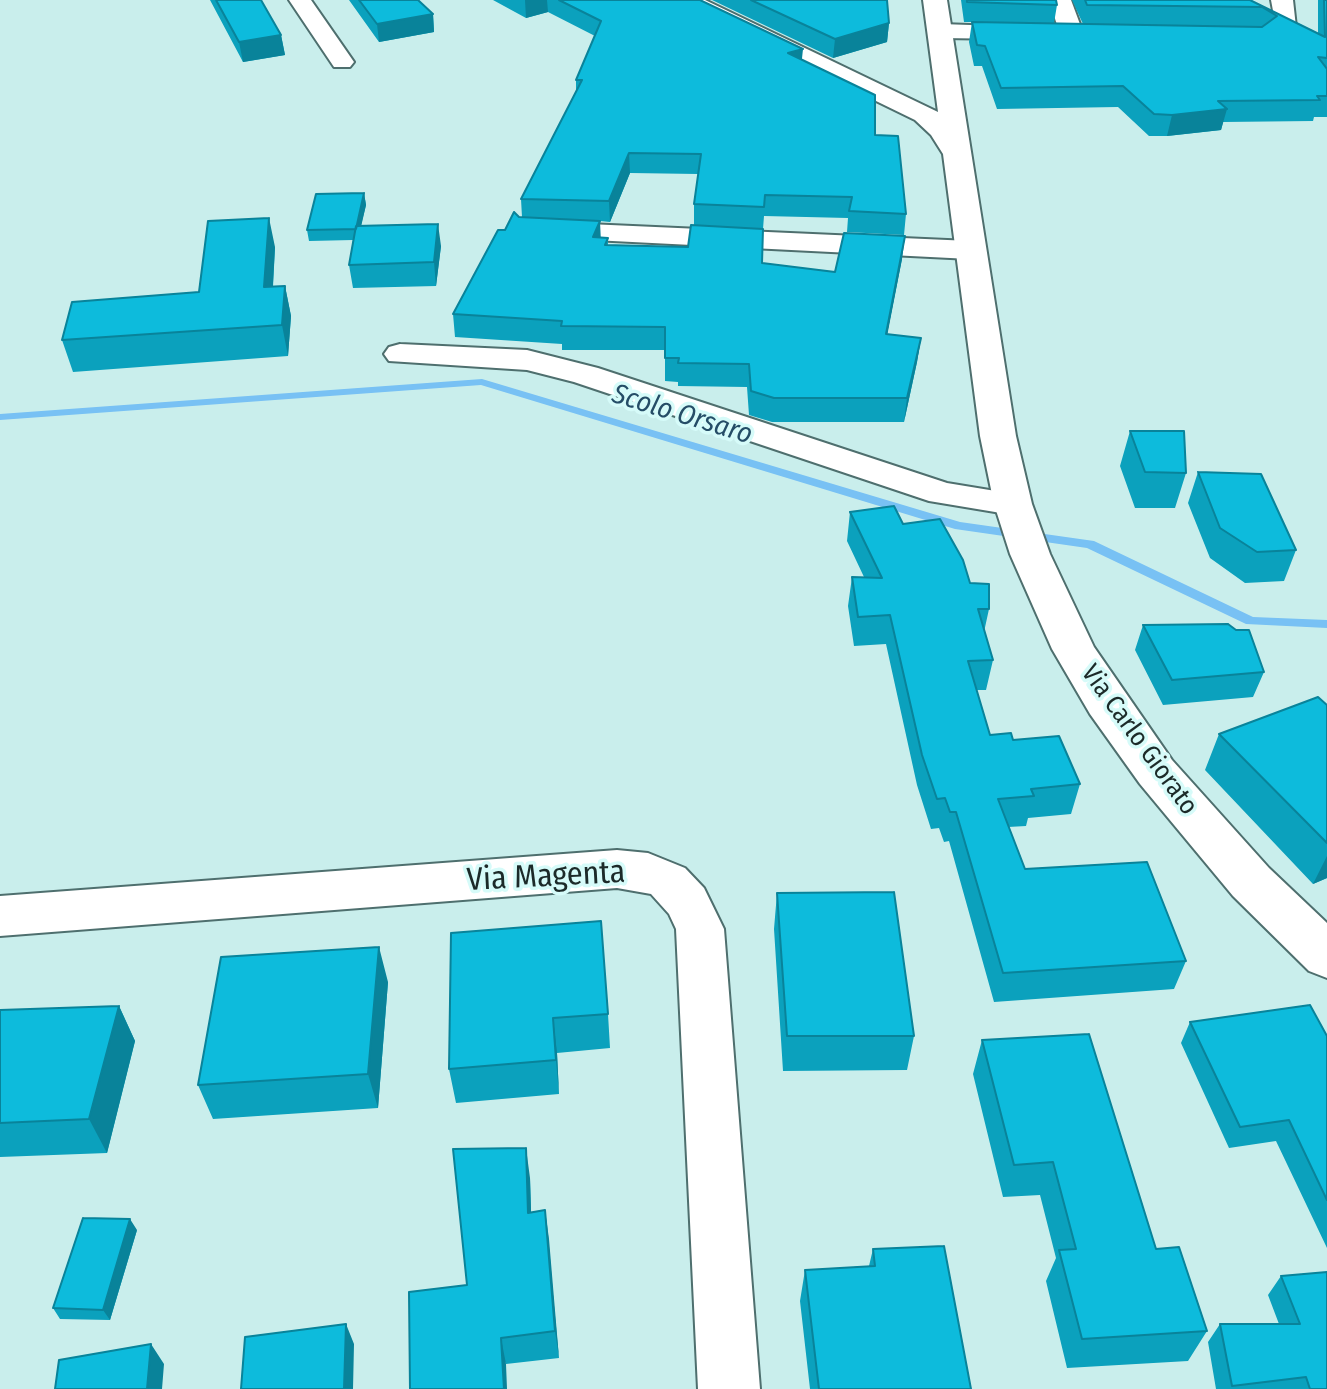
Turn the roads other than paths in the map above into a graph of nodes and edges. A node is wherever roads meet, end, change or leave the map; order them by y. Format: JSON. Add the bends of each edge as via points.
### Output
{"nodes":[{"id":1,"x":300,"y":0,"type":"edge"},
{"id":2,"x":935,"y":0,"type":"edge"},
{"id":3,"x":1060,"y":0,"type":"edge"},
{"id":4,"x":1282,"y":0,"type":"edge"},
{"id":5,"x":695,"y":1,"type":"edge"},
{"id":6,"x":1285,"y":27,"type":"edge"},
{"id":7,"x":941,"y":31,"type":"junction"},
{"id":8,"x":1072,"y":35,"type":"junction"},
{"id":9,"x":1103,"y":35,"type":"edge"},
{"id":10,"x":342,"y":62,"type":"dead end"},
{"id":11,"x":950,"y":84,"type":"junction"},
{"id":12,"x":886,"y":94,"type":"junction"},
{"id":13,"x":924,"y":114,"type":"junction"},
{"id":14,"x":957,"y":154,"type":"junction"},
{"id":15,"x":531,"y":230,"type":"edge"},
{"id":16,"x":970,"y":250,"type":"junction"},
{"id":17,"x":400,"y":354,"type":"dead end"},
{"id":18,"x":1020,"y":525,"type":"junction"},
{"id":19,"x":0,"y":916,"type":"edge"},
{"id":20,"x":1327,"y":956,"type":"edge"},
{"id":21,"x":729,"y":1389,"type":"edge"}],
"edges":[{"from":1,"to":10,"type":"street"},
{"from":2,"to":7,"type":"street","name":"Via Carlo Giorato"},
{"from":3,"to":8,"type":"street"},
{"from":4,"to":6,"type":"street"},
{"from":5,"to":12,"type":"street"},
{"from":7,"to":8,"type":"street"},
{"from":7,"to":11,"type":"street","name":"Via Carlo Giorato"},
{"from":8,"to":9,"type":"street"},
{"from":11,"to":12,"type":"street","via":[[922,96]]},
{"from":11,"to":13,"type":"street"},
{"from":11,"to":14,"type":"street","name":"Via Carlo Giorato"},
{"from":12,"to":13,"type":"street"},
{"from":13,"to":14,"type":"street"},
{"from":14,"to":16,"type":"street","name":"Via Carlo Giorato"},
{"from":15,"to":16,"type":"street"},
{"from":16,"to":18,"type":"street","name":"Via Carlo Giorato","via":[[998,436]]},
{"from":17,"to":18,"type":"street","via":[[527,360],[942,493]]},
{"from":18,"to":20,"type":"street","name":"Via Carlo Giorato","via":[[1073,649],[1156,772],[1251,882]]},
{"from":19,"to":21,"type":"street","name":"Via Magenta","via":[[617,869],[648,872],[668,881],[687,902],[700,929]]}]}
